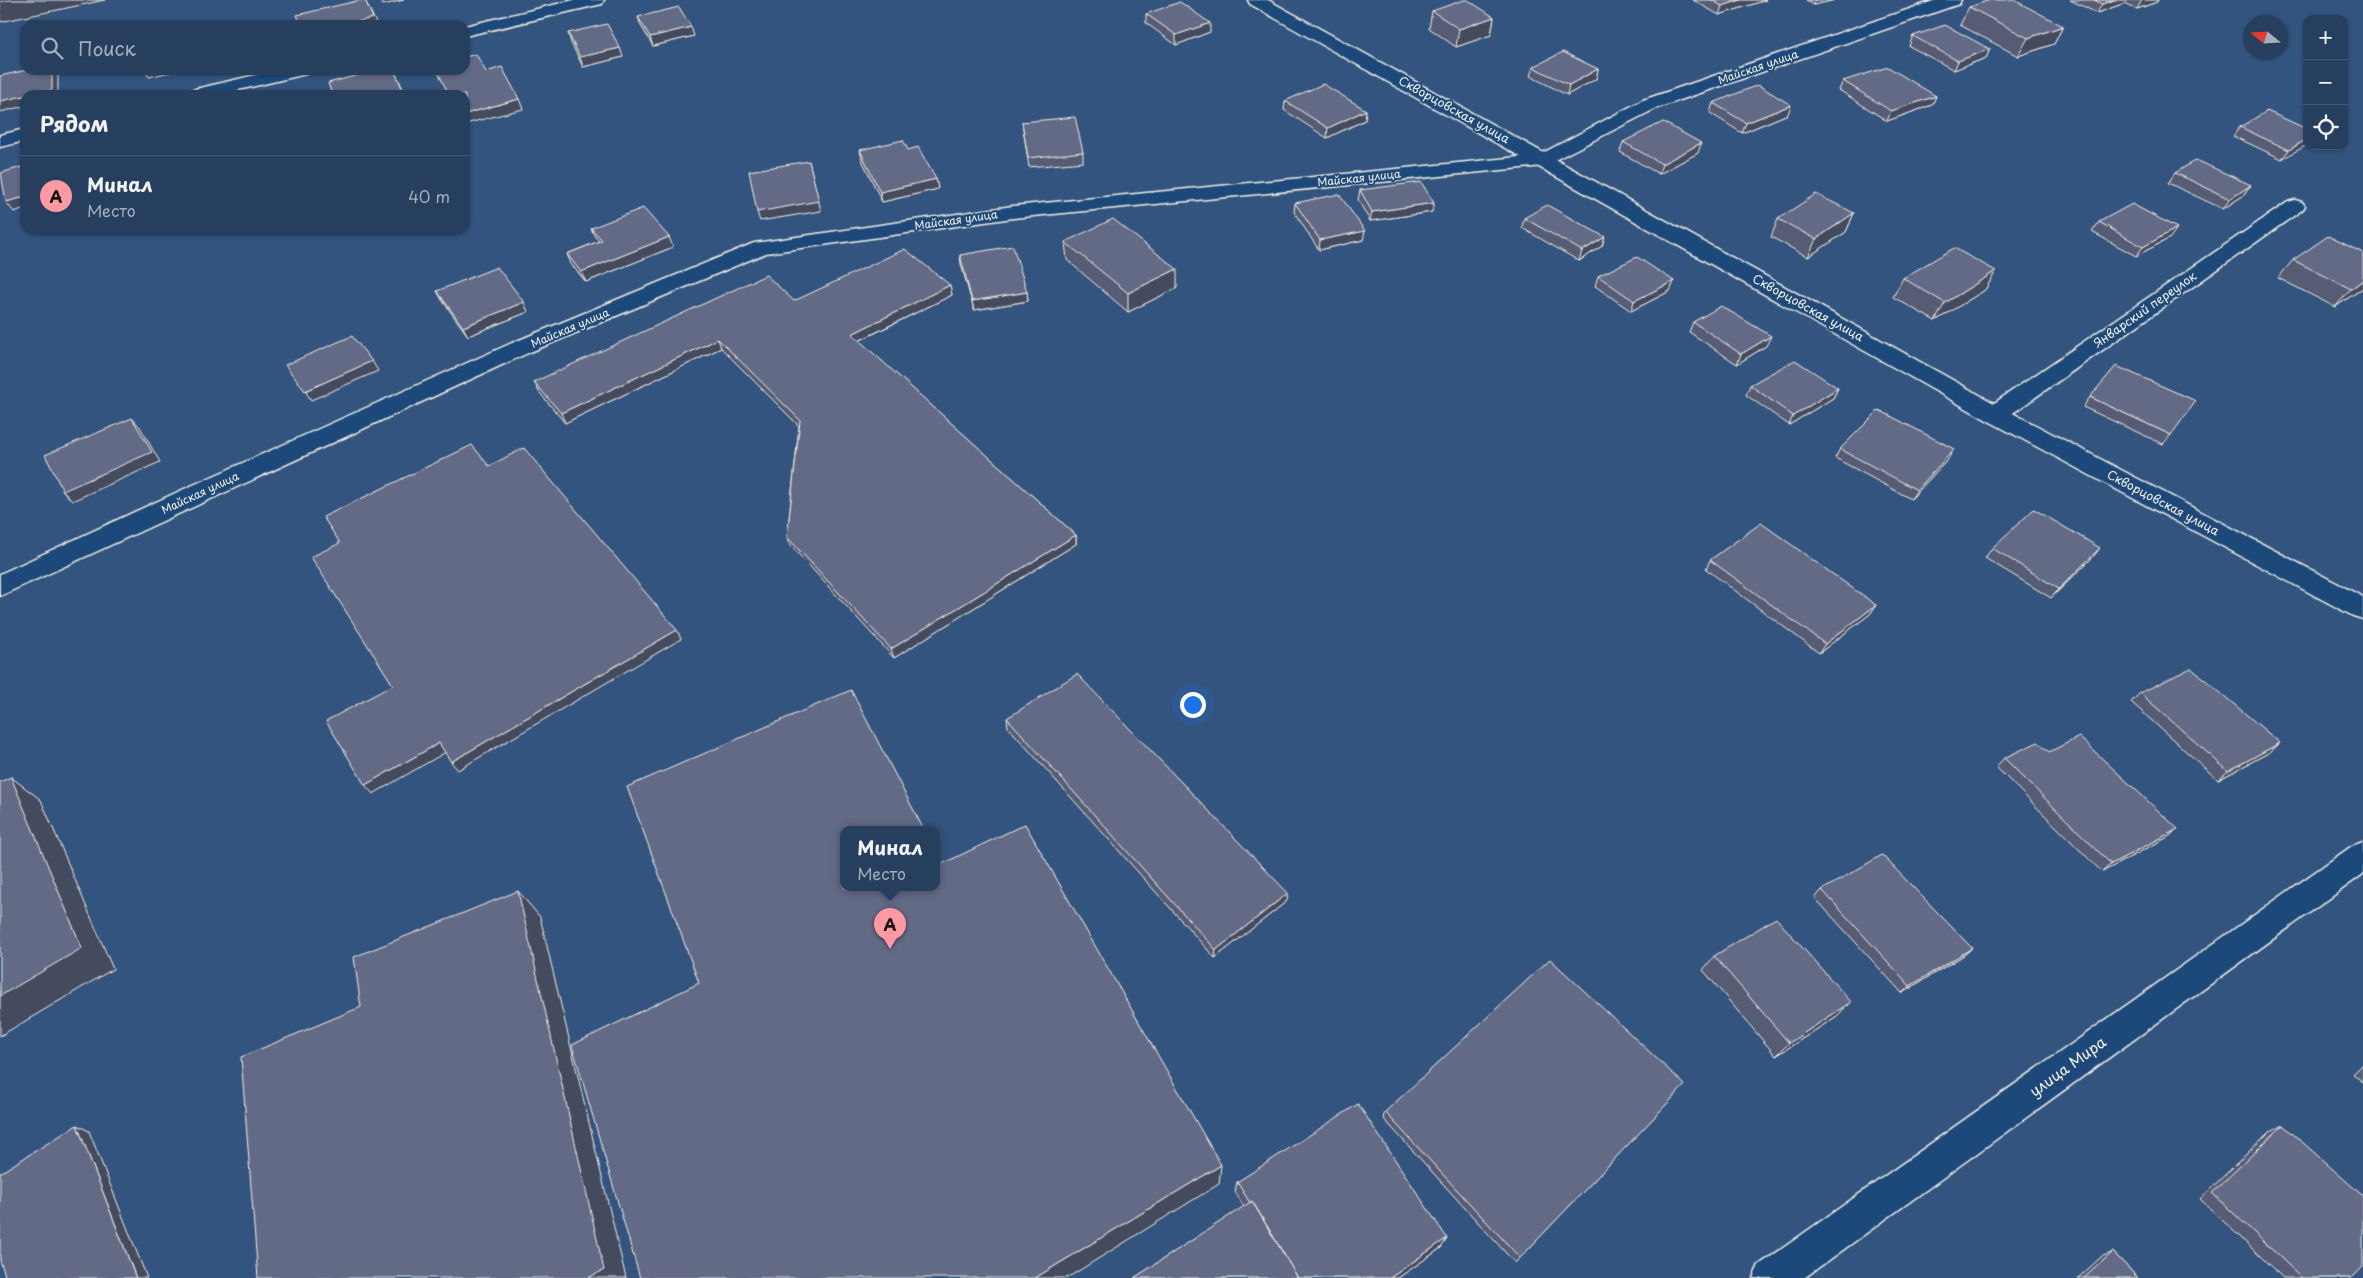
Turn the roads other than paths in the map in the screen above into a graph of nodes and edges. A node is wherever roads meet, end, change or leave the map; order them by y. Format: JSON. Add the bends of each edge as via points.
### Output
{"nodes":[{"id":1,"x":596,"y":0,"type":"edge"},
{"id":2,"x":1256,"y":0,"type":"edge"},
{"id":3,"x":1953,"y":0,"type":"edge"},
{"id":4,"x":470,"y":30,"type":"edge"},
{"id":5,"x":279,"y":75,"type":"edge"},
{"id":6,"x":215,"y":90,"type":"edge"},
{"id":7,"x":20,"y":136,"type":"edge"},
{"id":8,"x":0,"y":141,"type":"edge"},
{"id":9,"x":1543,"y":160,"type":"junction"},
{"id":10,"x":2295,"y":206,"type":"dead end"},
{"id":11,"x":1996,"y":414,"type":"junction"},
{"id":12,"x":0,"y":586,"type":"edge"},
{"id":13,"x":2363,"y":609,"type":"edge"},
{"id":14,"x":2363,"y":856,"type":"edge"},
{"id":15,"x":1772,"y":1278,"type":"edge"}],
"edges":[{"from":1,"to":4,"type":"street"},
{"from":2,"to":9,"type":"street","name":"Скворцовская улица"},
{"from":3,"to":9,"type":"street","name":"Майская улица","via":[[1650,104]]},
{"from":5,"to":6,"type":"street"},
{"from":7,"to":8,"type":"street"},
{"from":9,"to":11,"type":"street","name":"Скворцовская улица"},
{"from":9,"to":12,"type":"street","name":"Майская улица","via":[[1013,212],[762,247],[520,348]]},
{"from":10,"to":11,"type":"street","name":"Январский переулок"},
{"from":11,"to":13,"type":"street","name":"Скворцовская улица"},
{"from":14,"to":15,"type":"street","name":"улица Мира"}]}
